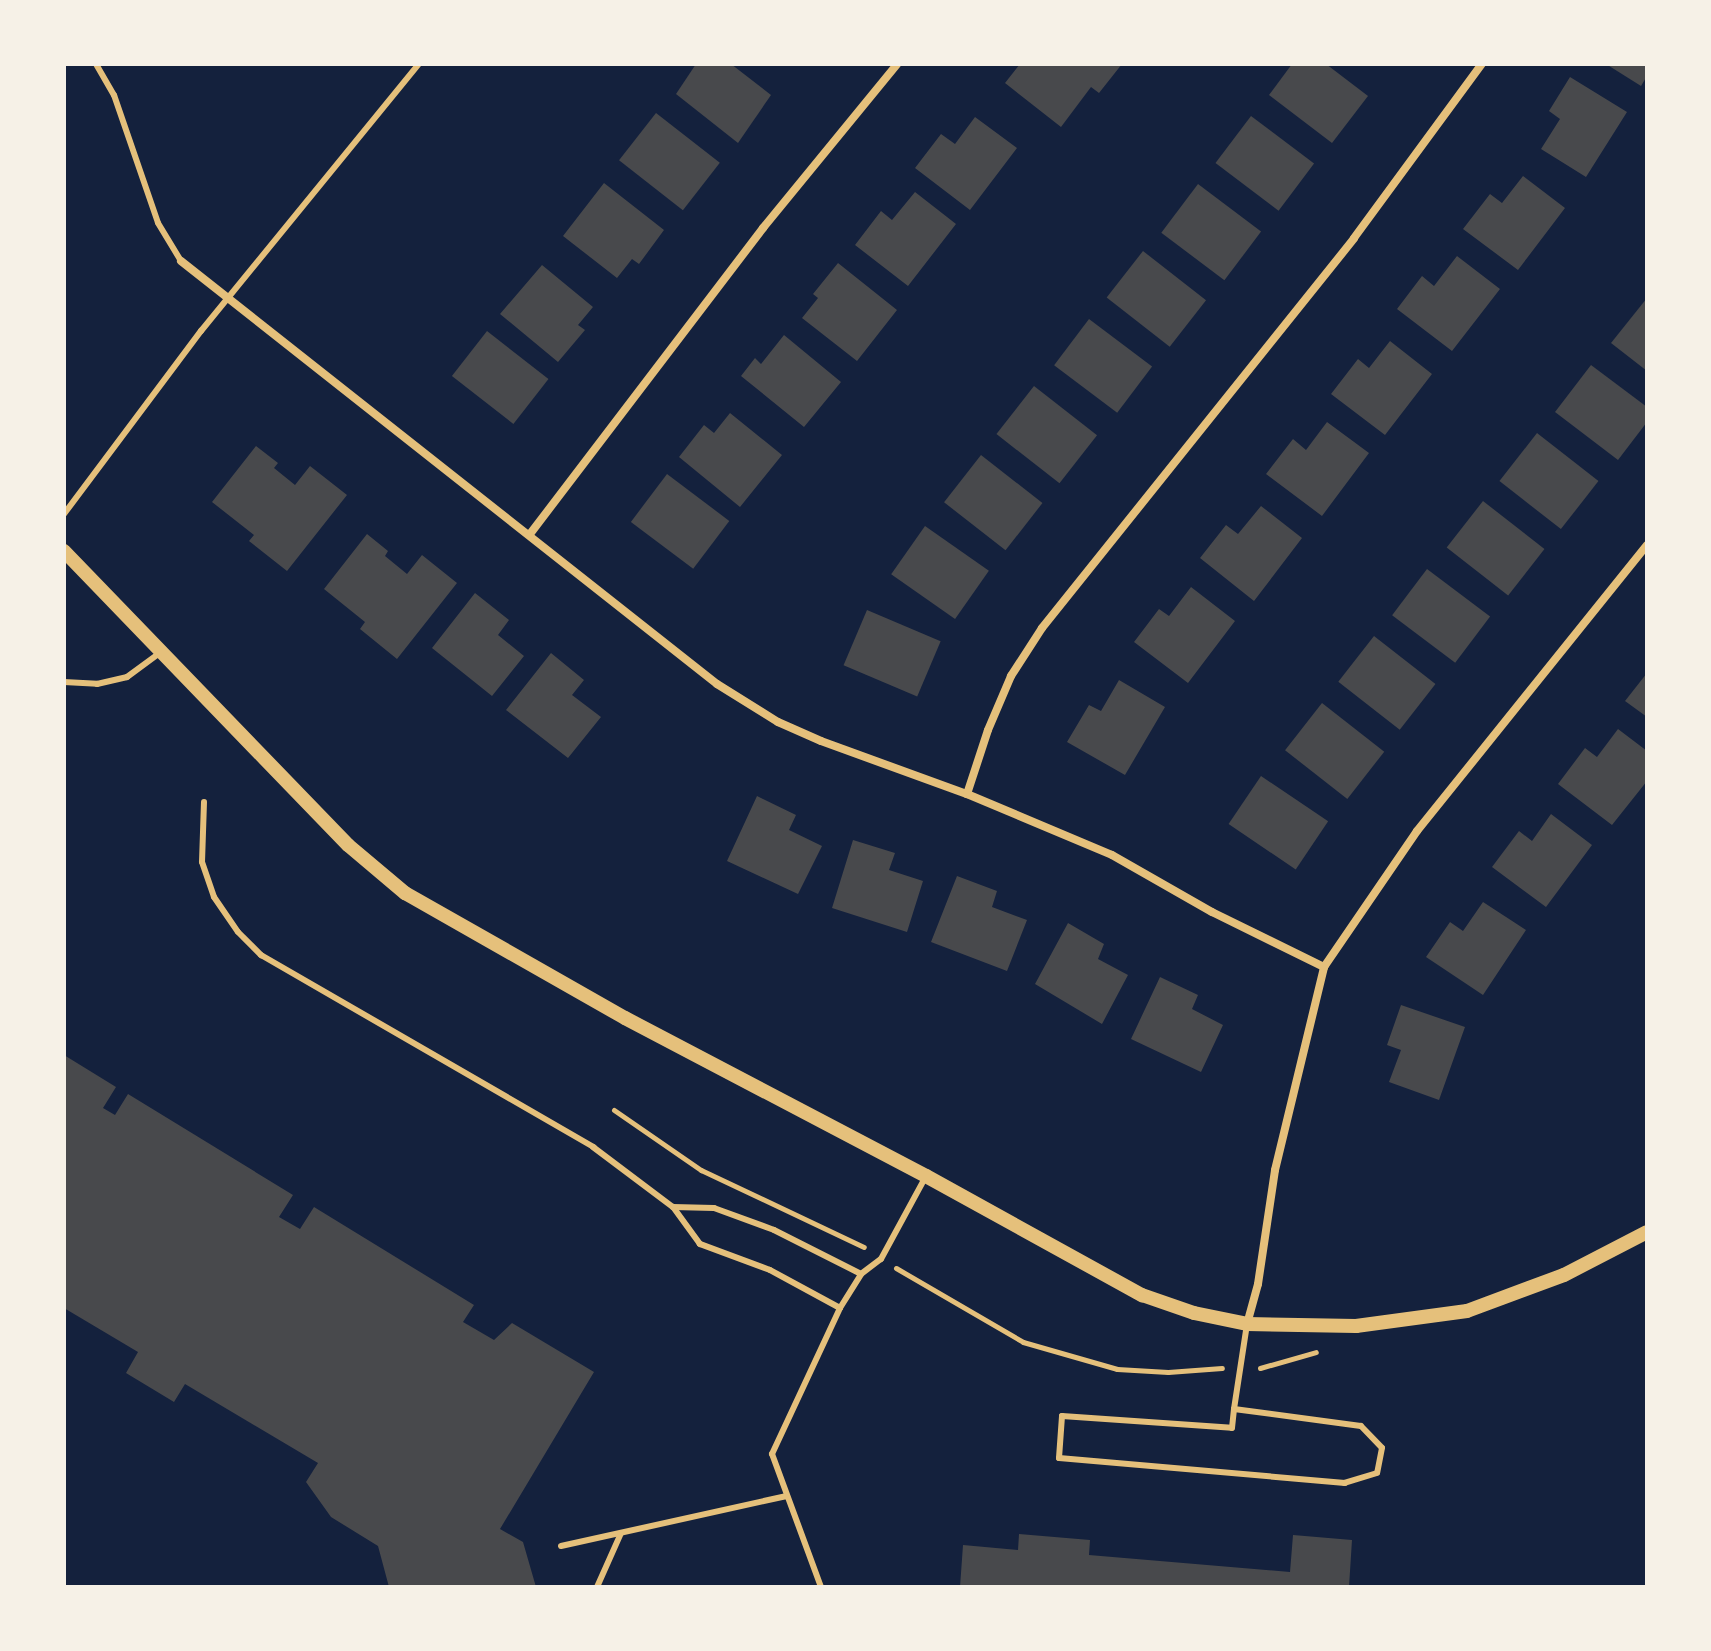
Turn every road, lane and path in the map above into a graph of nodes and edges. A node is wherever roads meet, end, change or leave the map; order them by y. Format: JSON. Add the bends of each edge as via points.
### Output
{"nodes":[{"id":1,"x":96,"y":64,"type":"edge"},
{"id":2,"x":419,"y":64,"type":"edge"},
{"id":3,"x":897,"y":64,"type":"edge"},
{"id":4,"x":1482,"y":64,"type":"edge"},
{"id":5,"x":181,"y":261,"type":"joint"},
{"id":6,"x":231,"y":299,"type":"junction"},
{"id":7,"x":64,"y":514,"type":"edge"},
{"id":8,"x":530,"y":534,"type":"junction"},
{"id":9,"x":1647,"y":545,"type":"edge"},
{"id":10,"x":64,"y":551,"type":"edge"},
{"id":11,"x":161,"y":652,"type":"junction"},
{"id":12,"x":64,"y":682,"type":"edge"},
{"id":13,"x":967,"y":794,"type":"junction"},
{"id":14,"x":204,"y":802,"type":"dead end"},
{"id":15,"x":1324,"y":967,"type":"junction"},
{"id":16,"x":926,"y":1176,"type":"junction"},
{"id":17,"x":673,"y":1207,"type":"junction"},
{"id":18,"x":1647,"y":1232,"type":"edge"},
{"id":19,"x":861,"y":1274,"type":"junction"},
{"id":20,"x":840,"y":1308,"type":"junction"},
{"id":21,"x":1247,"y":1324,"type":"junction"},
{"id":22,"x":1234,"y":1409,"type":"junction"},
{"id":23,"x":786,"y":1496,"type":"junction"},
{"id":24,"x":621,"y":1533,"type":"junction"},
{"id":25,"x":561,"y":1546,"type":"dead end"},
{"id":26,"x":597,"y":1587,"type":"edge"},
{"id":27,"x":821,"y":1587,"type":"edge"}],
"edges":[{"from":1,"to":5,"type":"lane","via":[[114,95],[158,223]]},
{"from":2,"to":6,"type":"lane"},
{"from":3,"to":8,"type":"street","via":[[763,228]]},
{"from":4,"to":13,"type":"street","via":[[1363,226],[1042,628],[1011,676]]},
{"from":5,"to":6,"type":"street"},
{"from":6,"to":7,"type":"lane","via":[[201,331]]},
{"from":6,"to":8,"type":"street"},
{"from":8,"to":13,"type":"street","via":[[717,684],[778,722]]},
{"from":9,"to":15,"type":"street","via":[[1417,831]]},
{"from":10,"to":11,"type":"street"},
{"from":11,"to":12,"type":"lane","via":[[127,677],[97,684]]},
{"from":11,"to":16,"type":"street","via":[[348,845],[405,893],[625,1018]]},
{"from":13,"to":15,"type":"street","via":[[1112,855]]},
{"from":14,"to":17,"type":"lane","via":[[202,862],[214,897],[261,955],[593,1147]]},
{"from":15,"to":21,"type":"street","via":[[1275,1170]]},
{"from":16,"to":19,"type":"lane","via":[[881,1259]]},
{"from":16,"to":21,"type":"street","via":[[1142,1295]]},
{"from":17,"to":19,"type":"lane","via":[[714,1208],[774,1230]]},
{"from":17,"to":20,"type":"lane","via":[[700,1244],[770,1270]]},
{"from":18,"to":21,"type":"street","via":[[1564,1275],[1467,1311],[1356,1326]]},
{"from":19,"to":20,"type":"lane"},
{"from":20,"to":23,"type":"lane","via":[[772,1454]]},
{"from":21,"to":22,"type":"lane"},
{"from":22,"to":22,"type":"lane","via":[[1232,1428],[1062,1416],[1059,1458],[1345,1483],[1377,1473],[1382,1448],[1361,1426]]},
{"from":23,"to":24,"type":"lane"},
{"from":23,"to":27,"type":"lane"},
{"from":24,"to":25,"type":"lane"},
{"from":24,"to":26,"type":"lane"}]}
